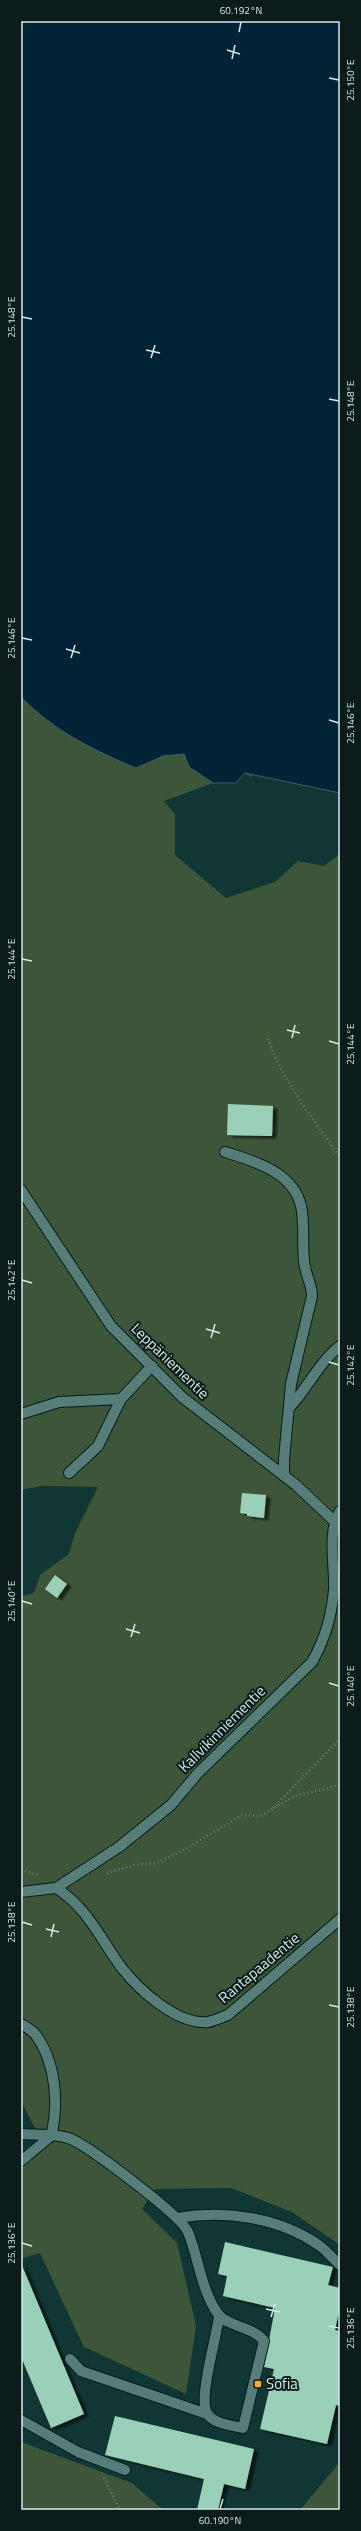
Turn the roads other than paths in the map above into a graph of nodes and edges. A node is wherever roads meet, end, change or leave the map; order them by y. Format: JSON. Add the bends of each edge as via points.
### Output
{"nodes":[{"id":1,"x":225,"y":1152,"type":"dead end"},
{"id":2,"x":21,"y":1190,"type":"edge"},
{"id":3,"x":340,"y":1346,"type":"edge"},
{"id":4,"x":152,"y":1366,"type":"junction"},
{"id":5,"x":121,"y":1399,"type":"junction"},
{"id":6,"x":289,"y":1408,"type":"junction"},
{"id":7,"x":21,"y":1414,"type":"edge"},
{"id":8,"x":69,"y":1473,"type":"dead end"},
{"id":9,"x":284,"y":1476,"type":"junction"},
{"id":10,"x":340,"y":1511,"type":"edge"},
{"id":11,"x":334,"y":1521,"type":"junction"},
{"id":12,"x":56,"y":1888,"type":"junction"},
{"id":13,"x":21,"y":1892,"type":"edge"},
{"id":14,"x":340,"y":1919,"type":"edge"},
{"id":15,"x":21,"y":2024,"type":"edge"},
{"id":16,"x":21,"y":2134,"type":"edge"},
{"id":17,"x":51,"y":2136,"type":"junction"},
{"id":18,"x":21,"y":2161,"type":"edge"},
{"id":19,"x":177,"y":2218,"type":"junction"},
{"id":20,"x":340,"y":2265,"type":"edge"},
{"id":21,"x":219,"y":2316,"type":"junction"},
{"id":22,"x":70,"y":2359,"type":"dead end"},
{"id":23,"x":207,"y":2414,"type":"junction"},
{"id":24,"x":21,"y":2420,"type":"edge"},
{"id":25,"x":125,"y":2470,"type":"dead end"}],
"edges":[{"from":1,"to":6,"type":"street","via":[[256,1162],[276,1172],[292,1186],[301,1206],[304,1266],[312,1286],[312,1296],[296,1357]]},
{"from":2,"to":4,"type":"street","name":"Leppäniementie","via":[[111,1326]]},
{"from":3,"to":6,"type":"street","via":[[328,1356],[305,1392]]},
{"from":4,"to":5,"type":"street"},
{"from":4,"to":9,"type":"street","name":"Leppäniementie","via":[[182,1397]]},
{"from":5,"to":7,"type":"street","via":[[59,1402]]},
{"from":5,"to":8,"type":"street","via":[[98,1446]]},
{"from":6,"to":9,"type":"street"},
{"from":9,"to":11,"type":"street","name":"Leppäniementie"},
{"from":10,"to":11,"type":"street"},
{"from":11,"to":12,"type":"street","name":"Kallvikinniementie","via":[[334,1589],[330,1618],[323,1642],[312,1662],[203,1768],[171,1805],[119,1847]]},
{"from":12,"to":13,"type":"street","name":"Kallvikinniementie"},
{"from":12,"to":14,"type":"street","name":"Rantapaadentie","via":[[71,1897],[92,1922],[122,1968],[153,1999],[171,2013],[190,2021],[208,2022],[228,2015]]},
{"from":15,"to":17,"type":"street","via":[[35,2034],[51,2070],[56,2112]]},
{"from":16,"to":17,"type":"street"},
{"from":17,"to":18,"type":"street"},
{"from":17,"to":19,"type":"street","via":[[74,2140],[140,2186]]},
{"from":19,"to":20,"type":"street","via":[[200,2214],[240,2215],[285,2228],[320,2246]]},
{"from":19,"to":21,"type":"street","via":[[188,2230],[210,2302]]},
{"from":21,"to":23,"type":"street","via":[[217,2337],[206,2380],[204,2406]]},
{"from":21,"to":23,"type":"street","via":[[259,2334],[264,2341],[243,2428],[216,2421]]},
{"from":22,"to":23,"type":"street","via":[[82,2371]]},
{"from":24,"to":25,"type":"street","via":[[40,2432]]}]}
